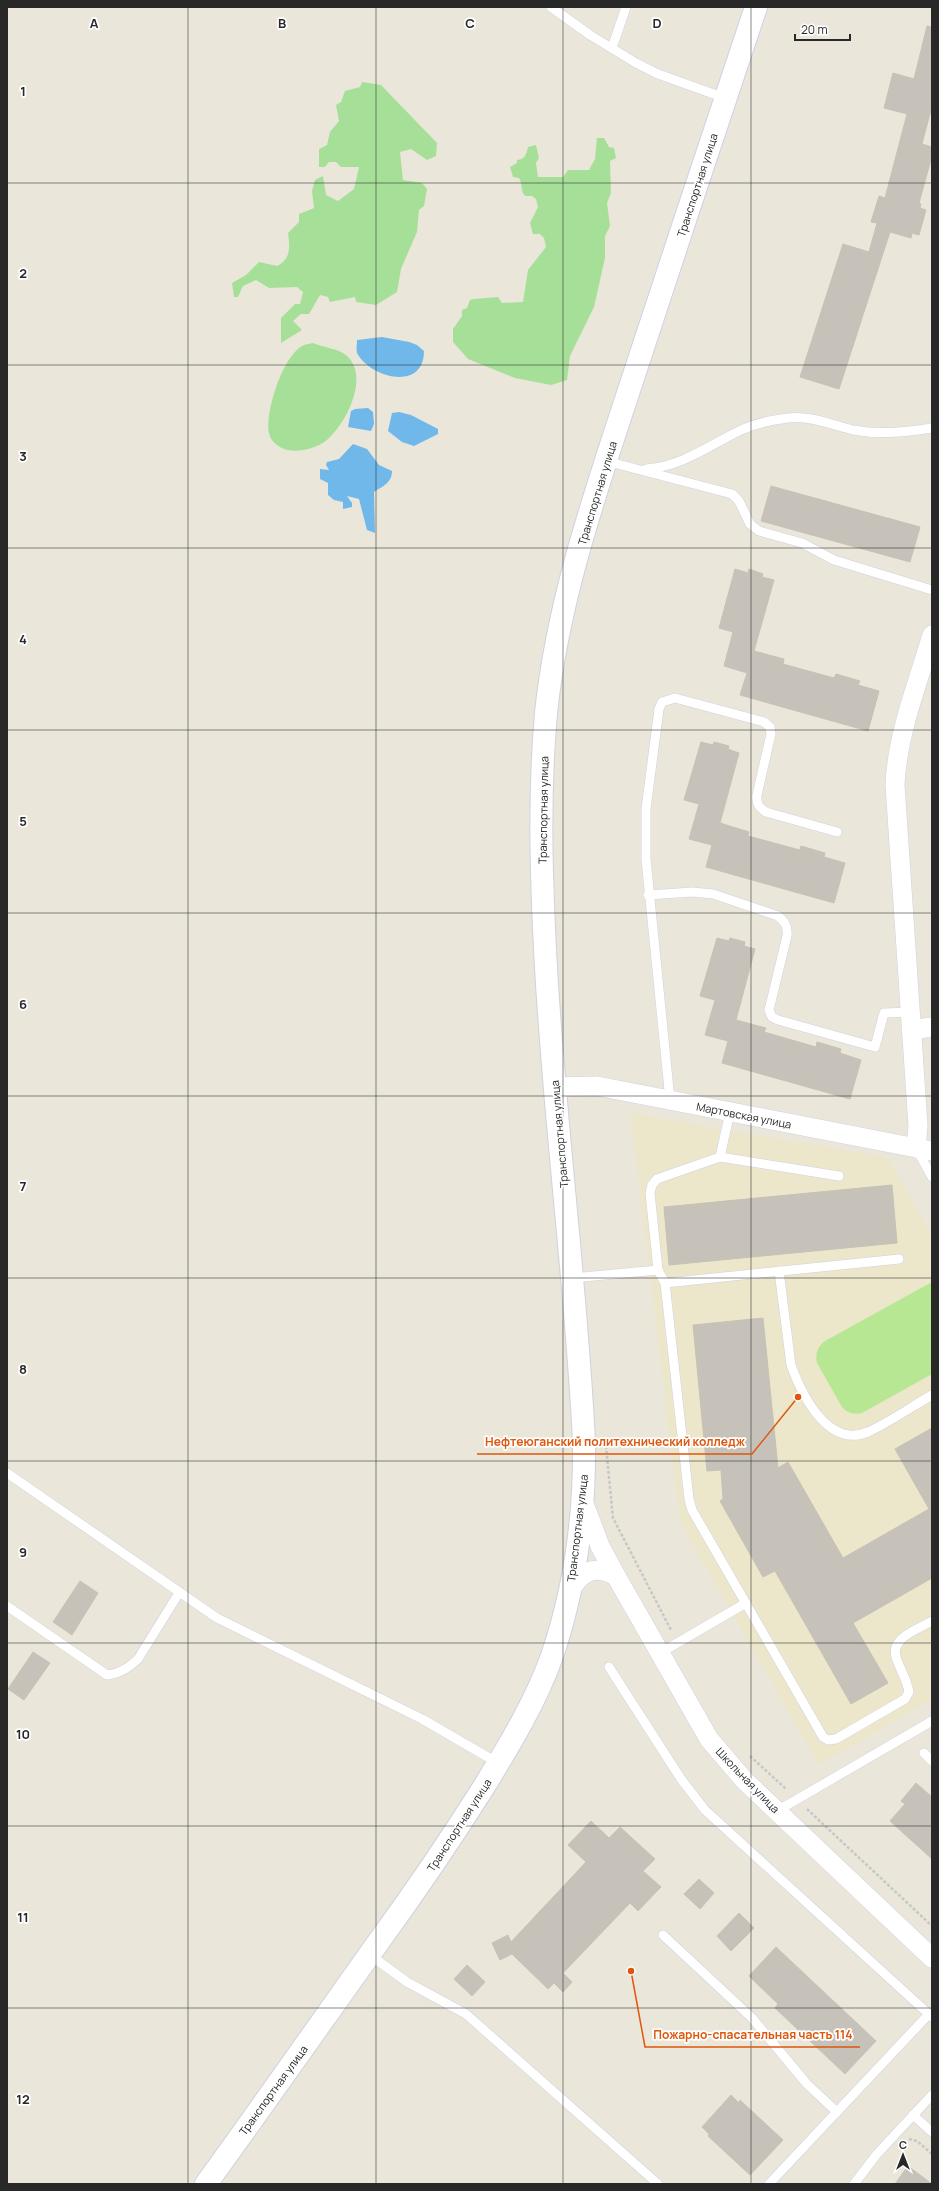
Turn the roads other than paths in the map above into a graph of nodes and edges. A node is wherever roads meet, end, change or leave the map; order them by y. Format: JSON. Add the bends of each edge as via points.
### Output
{"nodes":[{"id":1,"x":551,"y":7,"type":"edge"},
{"id":2,"x":626,"y":7,"type":"edge"},
{"id":3,"x":756,"y":7,"type":"edge"},
{"id":4,"x":612,"y":48,"type":"junction"},
{"id":5,"x":725,"y":98,"type":"junction"},
{"id":6,"x":932,"y":428,"type":"edge"},
{"id":7,"x":606,"y":461,"type":"junction"},
{"id":8,"x":638,"y":469,"type":"junction"},
{"id":9,"x":932,"y":590,"type":"edge"},
{"id":10,"x":932,"y":635,"type":"edge"},
{"id":11,"x":837,"y":832,"type":"dead end"},
{"id":12,"x":648,"y":895,"type":"junction"},
{"id":13,"x":910,"y":1021,"type":"junction"},
{"id":14,"x":932,"y":1027,"type":"edge"},
{"id":15,"x":554,"y":1087,"type":"junction"},
{"id":16,"x":670,"y":1100,"type":"junction"},
{"id":17,"x":730,"y":1112,"type":"junction"},
{"id":18,"x":924,"y":1150,"type":"edge"},
{"id":19,"x":720,"y":1157,"type":"junction"},
{"id":20,"x":839,"y":1176,"type":"dead end"},
{"id":21,"x":932,"y":1177,"type":"edge"},
{"id":22,"x":900,"y":1259,"type":"dead end"},
{"id":23,"x":658,"y":1270,"type":"junction"},
{"id":24,"x":780,"y":1271,"type":"junction"},
{"id":25,"x":571,"y":1278,"type":"junction"},
{"id":26,"x":665,"y":1283,"type":"junction"},
{"id":27,"x":932,"y":1395,"type":"edge"},
{"id":28,"x":7,"y":1473,"type":"edge"},
{"id":29,"x":583,"y":1500,"type":"junction"},
{"id":30,"x":616,"y":1576,"type":"junction"},
{"id":31,"x":569,"y":1592,"type":"junction"},
{"id":32,"x":179,"y":1594,"type":"junction"},
{"id":33,"x":746,"y":1603,"type":"junction"},
{"id":34,"x":7,"y":1606,"type":"edge"},
{"id":35,"x":932,"y":1621,"type":"edge"},
{"id":36,"x":660,"y":1653,"type":"junction"},
{"id":37,"x":609,"y":1667,"type":"dead end"},
{"id":38,"x":932,"y":1721,"type":"edge"},
{"id":39,"x":924,"y":1753,"type":"dead end"},
{"id":40,"x":932,"y":1761,"type":"edge"},
{"id":41,"x":498,"y":1763,"type":"junction"},
{"id":42,"x":777,"y":1811,"type":"junction"},
{"id":43,"x":663,"y":1935,"type":"dead end"},
{"id":44,"x":370,"y":1955,"type":"junction"},
{"id":45,"x":932,"y":1958,"type":"edge"},
{"id":46,"x":931,"y":2015,"type":"edge"},
{"id":47,"x":932,"y":2095,"type":"edge"},
{"id":48,"x":837,"y":2112,"type":"junction"},
{"id":49,"x":913,"y":2115,"type":"junction"},
{"id":50,"x":932,"y":2132,"type":"edge"},
{"id":51,"x":206,"y":2184,"type":"edge"},
{"id":52,"x":658,"y":2184,"type":"edge"},
{"id":53,"x":769,"y":2184,"type":"edge"},
{"id":54,"x":854,"y":2184,"type":"edge"}],
"edges":[{"from":1,"to":4,"type":"lane"},
{"from":2,"to":4,"type":"lane"},
{"from":3,"to":5,"type":"street","name":"Транспортная улица"},
{"from":4,"to":5,"type":"lane","via":[[658,74]]},
{"from":5,"to":7,"type":"street","name":"Транспортная улица"},
{"from":6,"to":8,"type":"lane","via":[[884,434],[790,418],[761,422],[678,463]]},
{"from":7,"to":8,"type":"lane"},
{"from":7,"to":15,"type":"street","name":"Транспортная улица","via":[[564,607],[546,718],[541,822],[546,986]]},
{"from":8,"to":9,"type":"lane","via":[[732,494],[750,524],[759,531],[802,543],[834,560]]},
{"from":10,"to":13,"type":"street","via":[[896,763],[895,785]]},
{"from":11,"to":12,"type":"lane","via":[[766,812],[759,807],[757,795],[771,734],[770,728],[764,722],[675,698],[668,699],[662,702],[660,709],[646,809]]},
{"from":12,"to":13,"type":"lane","via":[[692,892],[713,894],[778,916],[784,921],[788,928],[787,936],[769,1010],[772,1017],[778,1020],[874,1047],[884,1013]]},
{"from":12,"to":16,"type":"lane"},
{"from":13,"to":14,"type":"street"},
{"from":13,"to":18,"type":"street","via":[[918,1126]]},
{"from":15,"to":16,"type":"street","name":"Мартовская улица","via":[[588,1085]]},
{"from":15,"to":25,"type":"street","name":"Транспортная улица"},
{"from":16,"to":17,"type":"street","name":"Мартовская улица"},
{"from":17,"to":18,"type":"street","name":"Мартовская улица"},
{"from":17,"to":19,"type":"lane"},
{"from":18,"to":21,"type":"lane"},
{"from":19,"to":20,"type":"lane"},
{"from":19,"to":23,"type":"lane","via":[[657,1179],[652,1185],[650,1193]]},
{"from":22,"to":24,"type":"lane"},
{"from":23,"to":25,"type":"lane"},
{"from":23,"to":26,"type":"lane"},
{"from":24,"to":26,"type":"lane"},
{"from":24,"to":27,"type":"lane","via":[[791,1365],[796,1379],[826,1425],[839,1433],[854,1435],[867,1432]]},
{"from":25,"to":29,"type":"street","name":"Транспортная улица","via":[[582,1402]]},
{"from":26,"to":33,"type":"lane","via":[[689,1499],[692,1510]]},
{"from":28,"to":32,"type":"lane"},
{"from":29,"to":30,"type":"street","name":"Школьная улица","via":[[600,1546]]},
{"from":29,"to":31,"type":"street","name":"Транспортная улица"},
{"from":30,"to":31,"type":"street","via":[[605,1571],[589,1572],[580,1577]]},
{"from":30,"to":36,"type":"street","name":"Школьная улица"},
{"from":31,"to":41,"type":"street","name":"Транспортная улица","via":[[552,1656],[543,1678]]},
{"from":32,"to":34,"type":"lane","via":[[138,1659],[123,1671],[107,1675]]},
{"from":32,"to":41,"type":"lane","via":[[217,1618],[422,1718]]},
{"from":33,"to":35,"type":"lane","via":[[823,1737],[828,1740],[836,1739],[905,1699],[909,1692],[908,1687],[894,1650],[898,1641]]},
{"from":33,"to":36,"type":"lane"},
{"from":36,"to":42,"type":"street","name":"Школьная улица","via":[[709,1739],[744,1780]]},
{"from":37,"to":46,"type":"lane","via":[[681,1779],[705,1810]]},
{"from":38,"to":42,"type":"lane"},
{"from":39,"to":40,"type":"lane"},
{"from":41,"to":44,"type":"street","name":"Транспортная улица","via":[[465,1824]]},
{"from":42,"to":45,"type":"street","name":"Школьная улица"},
{"from":43,"to":48,"type":"lane","via":[[752,2018],[807,2084]]},
{"from":44,"to":51,"type":"street","name":"Транспортная улица"},
{"from":44,"to":52,"type":"lane","via":[[407,1982],[466,2014]]},
{"from":46,"to":48,"type":"lane"},
{"from":47,"to":49,"type":"lane"},
{"from":48,"to":53,"type":"lane"},
{"from":49,"to":50,"type":"lane"},
{"from":49,"to":54,"type":"lane","via":[[877,2154]]}]}
